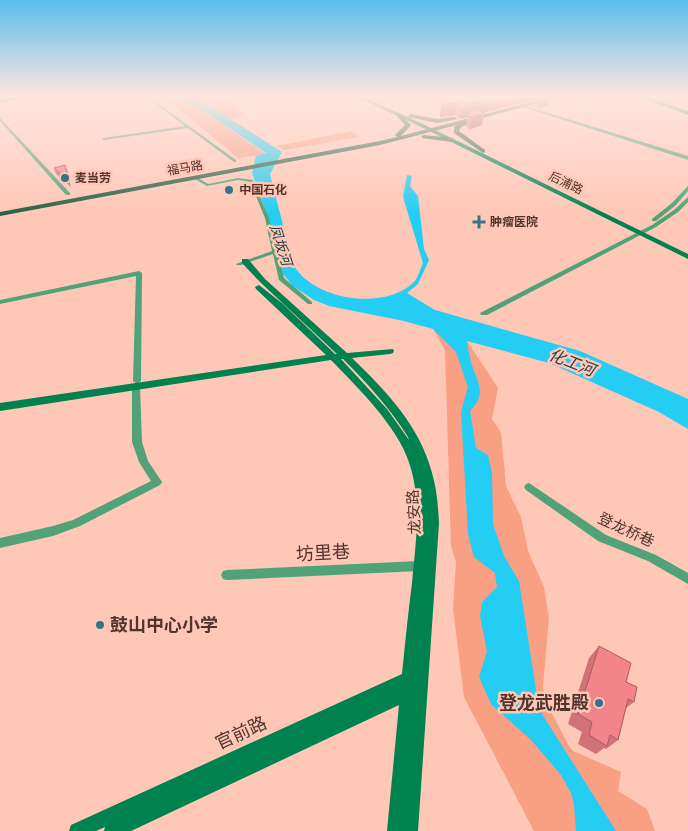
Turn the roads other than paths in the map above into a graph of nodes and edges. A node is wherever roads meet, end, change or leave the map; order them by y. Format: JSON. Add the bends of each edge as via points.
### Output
{"nodes":[{"id":1,"x":15,"y":136,"type":"edge"},
{"id":2,"x":127,"y":136,"type":"edge"},
{"id":3,"x":200,"y":136,"type":"edge"},
{"id":4,"x":394,"y":136,"type":"edge"},
{"id":5,"x":407,"y":136,"type":"edge"},
{"id":6,"x":445,"y":136,"type":"edge"},
{"id":7,"x":449,"y":136,"type":"edge"},
{"id":8,"x":462,"y":136,"type":"edge"},
{"id":9,"x":618,"y":136,"type":"edge"},
{"id":10,"x":104,"y":139,"type":"dead end"},
{"id":11,"x":452,"y":140,"type":"junction"},
{"id":12,"x":380,"y":143,"type":"junction"},
{"id":13,"x":483,"y":150,"type":"junction"},
{"id":14,"x":688,"y":158,"type":"edge"},
{"id":15,"x":283,"y":159,"type":"junction"},
{"id":16,"x":234,"y":161,"type":"dead end"},
{"id":17,"x":251,"y":165,"type":"junction"},
{"id":18,"x":194,"y":177,"type":"junction"},
{"id":19,"x":688,"y":188,"type":"edge"},
{"id":20,"x":68,"y":194,"type":"junction"},
{"id":21,"x":688,"y":199,"type":"edge"},
{"id":22,"x":0,"y":206,"type":"edge"},
{"id":23,"x":0,"y":214,"type":"edge"},
{"id":24,"x":643,"y":231,"type":"junction"},
{"id":25,"x":688,"y":250,"type":"edge"},
{"id":26,"x":274,"y":252,"type":"junction"},
{"id":27,"x":688,"y":257,"type":"edge"},
{"id":28,"x":242,"y":263,"type":"joint"},
{"id":29,"x":0,"y":302,"type":"edge"},
{"id":30,"x":310,"y":303,"type":"dead end"},
{"id":31,"x":484,"y":313,"type":"dead end"},
{"id":32,"x":388,"y":348,"type":"dead end"},
{"id":33,"x":337,"y":355,"type":"junction"},
{"id":34,"x":136,"y":384,"type":"junction"},
{"id":35,"x":0,"y":402,"type":"edge"},
{"id":36,"x":0,"y":407,"type":"edge"},
{"id":37,"x":529,"y":487,"type":"dead end"},
{"id":38,"x":0,"y":543,"type":"edge"},
{"id":39,"x":420,"y":566,"type":"junction"},
{"id":40,"x":227,"y":575,"type":"dead end"},
{"id":41,"x":688,"y":579,"type":"edge"},
{"id":42,"x":415,"y":682,"type":"junction"},
{"id":43,"x":77,"y":831,"type":"edge"},
{"id":44,"x":112,"y":831,"type":"edge"},
{"id":45,"x":395,"y":831,"type":"edge"},
{"id":46,"x":410,"y":831,"type":"edge"}],
"edges":[{"from":1,"to":20,"type":"street"},
{"from":2,"to":10,"type":"street"},
{"from":3,"to":16,"type":"street"},
{"from":4,"to":15,"type":"main road","name":"福马路"},
{"from":5,"to":12,"type":"main road","name":"福马路"},
{"from":6,"to":11,"type":"main road","name":"后浦路"},
{"from":7,"to":13,"type":"main road","name":"后浦路"},
{"from":8,"to":13,"type":"main road"},
{"from":9,"to":14,"type":"street"},
{"from":11,"to":12,"type":"main road","via":[[426,136]]},
{"from":11,"to":24,"type":"main road","name":"后浦路"},
{"from":12,"to":15,"type":"main road","name":"福马路"},
{"from":13,"to":24,"type":"main road","name":"后浦路"},
{"from":15,"to":17,"type":"main road","name":"福马路"},
{"from":17,"to":18,"type":"main road","name":"福马路"},
{"from":17,"to":20,"type":"main road","name":"福马路"},
{"from":18,"to":23,"type":"main road","name":"福马路"},
{"from":18,"to":26,"type":"street","via":[[207,185],[238,179],[252,181]]},
{"from":19,"to":24,"type":"street"},
{"from":20,"to":22,"type":"main road","name":"福马路"},
{"from":21,"to":24,"type":"street","via":[[666,219]]},
{"from":24,"to":25,"type":"main road","name":"后浦路"},
{"from":24,"to":27,"type":"main road","name":"后浦路"},
{"from":24,"to":31,"type":"street"},
{"from":26,"to":28,"type":"street"},
{"from":26,"to":30,"type":"street","via":[[283,281]]},
{"from":28,"to":33,"type":"main road","name":"龙安路","via":[[256,284]]},
{"from":29,"to":34,"type":"street","via":[[139,273]]},
{"from":32,"to":33,"type":"main road"},
{"from":33,"to":34,"type":"main road"},
{"from":33,"to":39,"type":"main road","name":"龙安路","via":[[384,412],[415,463],[423,517]]},
{"from":33,"to":42,"type":"main road","name":"龙安路","via":[[390,402],[406,424],[426,471],[432,496],[433,523]]},
{"from":34,"to":35,"type":"main road"},
{"from":34,"to":36,"type":"main road"},
{"from":34,"to":38,"type":"street","via":[[137,442],[144,462],[157,482],[71,525]]},
{"from":37,"to":41,"type":"street","name":"登龙桥巷","via":[[602,538],[652,558]]},
{"from":39,"to":40,"type":"street","name":"坊里巷"},
{"from":39,"to":42,"type":"main road","name":"龙安路"},
{"from":42,"to":43,"type":"main road","name":"官前路"},
{"from":42,"to":44,"type":"main road"},
{"from":42,"to":45,"type":"main road","name":"龙安路"},
{"from":42,"to":46,"type":"main road","name":"龙安路"}]}
